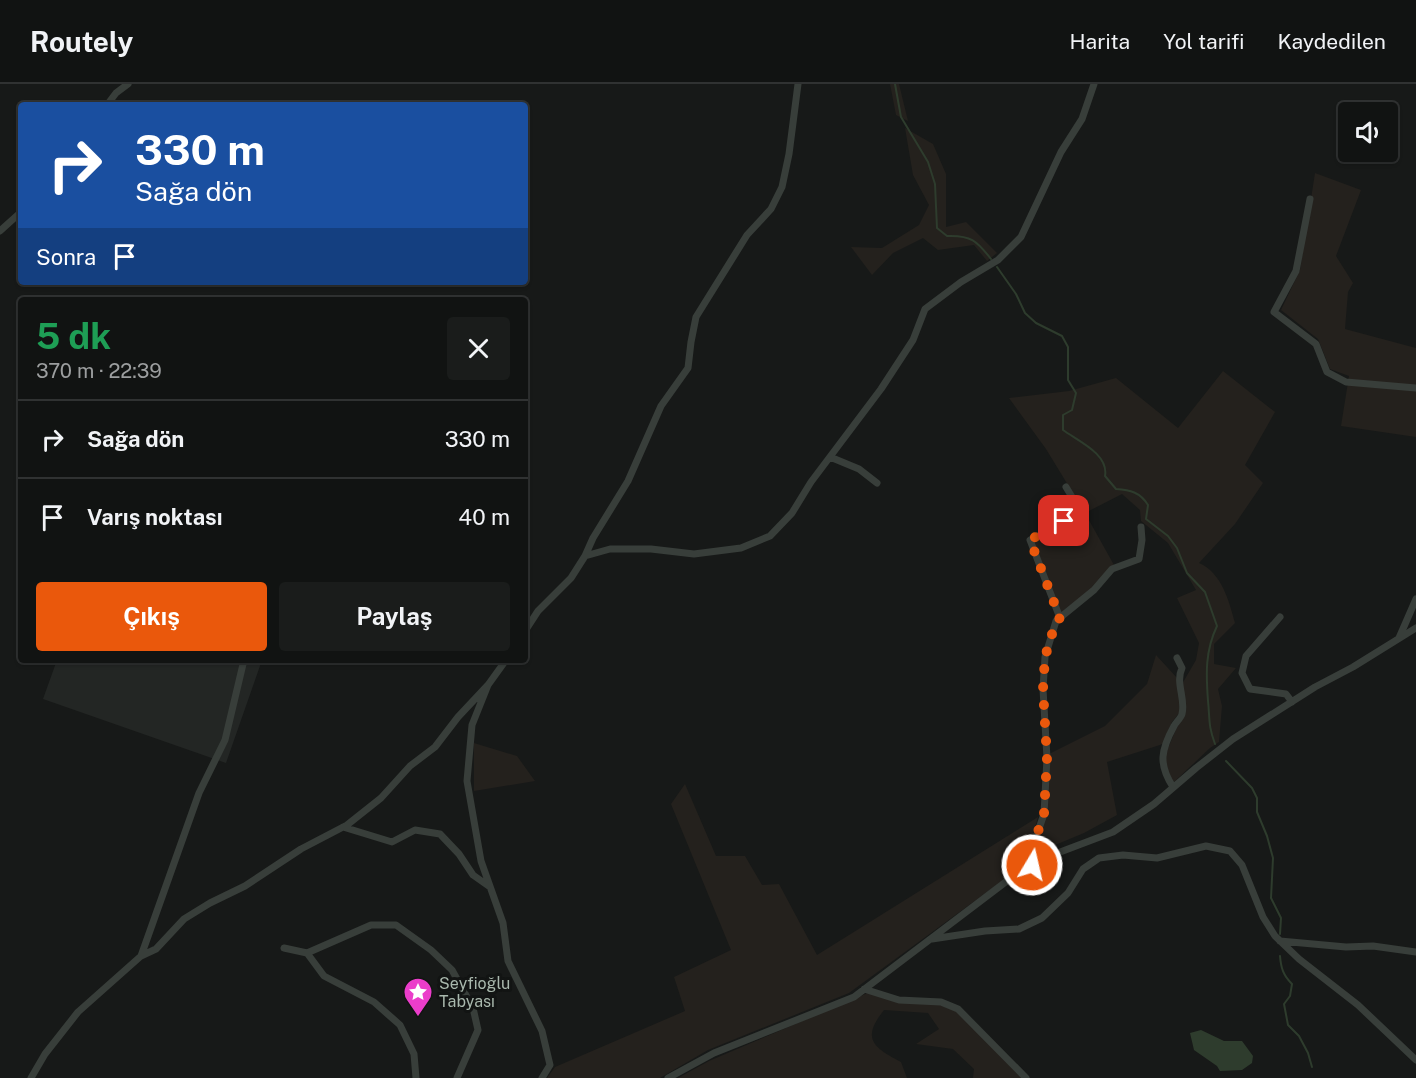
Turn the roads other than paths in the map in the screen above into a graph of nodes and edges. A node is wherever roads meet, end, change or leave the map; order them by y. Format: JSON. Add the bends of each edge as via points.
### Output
{"nodes":[{"id":1,"x":128,"y":84,"type":"edge"},
{"id":2,"x":798,"y":84,"type":"edge"},
{"id":3,"x":1094,"y":84,"type":"edge"},
{"id":4,"x":109,"y":102,"type":"edge"},
{"id":5,"x":1310,"y":199,"type":"dead end"},
{"id":6,"x":18,"y":215,"type":"edge"},
{"id":7,"x":0,"y":231,"type":"edge"},
{"id":8,"x":1416,"y":388,"type":"edge"},
{"id":9,"x":830,"y":458,"type":"junction"},
{"id":10,"x":877,"y":483,"type":"dead end"},
{"id":11,"x":1066,"y":487,"type":"dead end"},
{"id":12,"x":1141,"y":527,"type":"dead end"},
{"id":13,"x":585,"y":556,"type":"junction"},
{"id":14,"x":1416,"y":599,"type":"edge"},
{"id":15,"x":1280,"y":617,"type":"dead end"},
{"id":16,"x":1060,"y":618,"type":"junction"},
{"id":17,"x":528,"y":626,"type":"edge"},
{"id":18,"x":1416,"y":628,"type":"edge"},
{"id":19,"x":1399,"y":638,"type":"junction"},
{"id":20,"x":1177,"y":658,"type":"dead end"},
{"id":21,"x":243,"y":663,"type":"edge"},
{"id":22,"x":504,"y":663,"type":"edge"},
{"id":23,"x":488,"y":684,"type":"junction"},
{"id":24,"x":1292,"y":702,"type":"junction"},
{"id":25,"x":1173,"y":788,"type":"junction"},
{"id":26,"x":343,"y":827,"type":"junction"},
{"id":27,"x":1032,"y":865,"type":"junction"},
{"id":28,"x":490,"y":887,"type":"junction"},
{"id":29,"x":930,"y":939,"type":"junction"},
{"id":30,"x":1280,"y":941,"type":"junction"},
{"id":31,"x":285,"y":948,"type":"dead end"},
{"id":32,"x":1416,"y":952,"type":"edge"},
{"id":33,"x":307,"y":953,"type":"junction"},
{"id":34,"x":141,"y":956,"type":"junction"},
{"id":35,"x":864,"y":989,"type":"junction"},
{"id":36,"x":1416,"y":1060,"type":"edge"},
{"id":37,"x":31,"y":1078,"type":"edge"},
{"id":38,"x":416,"y":1078,"type":"edge"},
{"id":39,"x":456,"y":1078,"type":"edge"},
{"id":40,"x":542,"y":1078,"type":"edge"},
{"id":41,"x":668,"y":1078,"type":"edge"},
{"id":42,"x":1026,"y":1078,"type":"edge"}],
"edges":[{"from":1,"to":4,"type":"street"},
{"from":2,"to":13,"type":"street","via":[[782,187],[696,317],[688,368],[662,405],[628,480]]},
{"from":3,"to":9,"type":"street","via":[[1082,119],[1061,152],[1021,237],[998,260],[925,309],[913,340]]},
{"from":5,"to":8,"type":"street","via":[[1296,270],[1275,312],[1316,344],[1327,372],[1346,382]]},
{"from":6,"to":7,"type":"street"},
{"from":9,"to":10,"type":"street","via":[[859,469]]},
{"from":9,"to":13,"type":"street","via":[[792,513],[770,536],[741,548],[694,554],[610,549]]},
{"from":11,"to":16,"type":"street","via":[[1081,512],[1030,540]]},
{"from":12,"to":16,"type":"street","via":[[1138,559],[1112,569]]},
{"from":13,"to":17,"type":"street"},
{"from":14,"to":19,"type":"street"},
{"from":15,"to":24,"type":"street","via":[[1246,656],[1242,674],[1250,689],[1286,694]]},
{"from":16,"to":27,"type":"street","via":[[1045,657],[1045,802]]},
{"from":18,"to":19,"type":"street"},
{"from":19,"to":24,"type":"street"},
{"from":20,"to":25,"type":"street","via":[[1182,668],[1178,675],[1182,714],[1163,756],[1164,773]]},
{"from":21,"to":34,"type":"street","via":[[225,740],[200,793]]},
{"from":22,"to":23,"type":"street"},
{"from":23,"to":26,"type":"street","via":[[435,747],[410,766],[381,798]]},
{"from":23,"to":28,"type":"street","via":[[472,725],[467,780],[481,861]]},
{"from":24,"to":25,"type":"street","via":[[1233,739]]},
{"from":25,"to":27,"type":"street","via":[[1113,832]]},
{"from":26,"to":28,"type":"street","via":[[392,842],[415,830],[440,834],[473,875]]},
{"from":26,"to":34,"type":"street","via":[[184,919],[156,949]]},
{"from":27,"to":29,"type":"street"},
{"from":28,"to":40,"type":"street","via":[[503,923],[508,961],[542,1031],[550,1065]]},
{"from":29,"to":30,"type":"street","via":[[1019,929],[1042,918],[1068,893],[1083,869],[1099,858],[1157,858],[1206,846],[1230,851],[1242,865],[1263,917]]},
{"from":29,"to":35,"type":"street"},
{"from":30,"to":32,"type":"street"},
{"from":30,"to":36,"type":"street","via":[[1358,1005]]},
{"from":31,"to":33,"type":"street"},
{"from":33,"to":38,"type":"street","via":[[324,976],[374,1002],[400,1025],[414,1054]]},
{"from":33,"to":39,"type":"street","via":[[371,925],[396,926],[431,950],[452,970],[473,1008],[478,1030]]},
{"from":34,"to":37,"type":"street","via":[[78,1012]]},
{"from":35,"to":41,"type":"street","via":[[854,997],[714,1053]]},
{"from":35,"to":42,"type":"street","via":[[899,1000],[941,1002],[958,1009]]}]}
